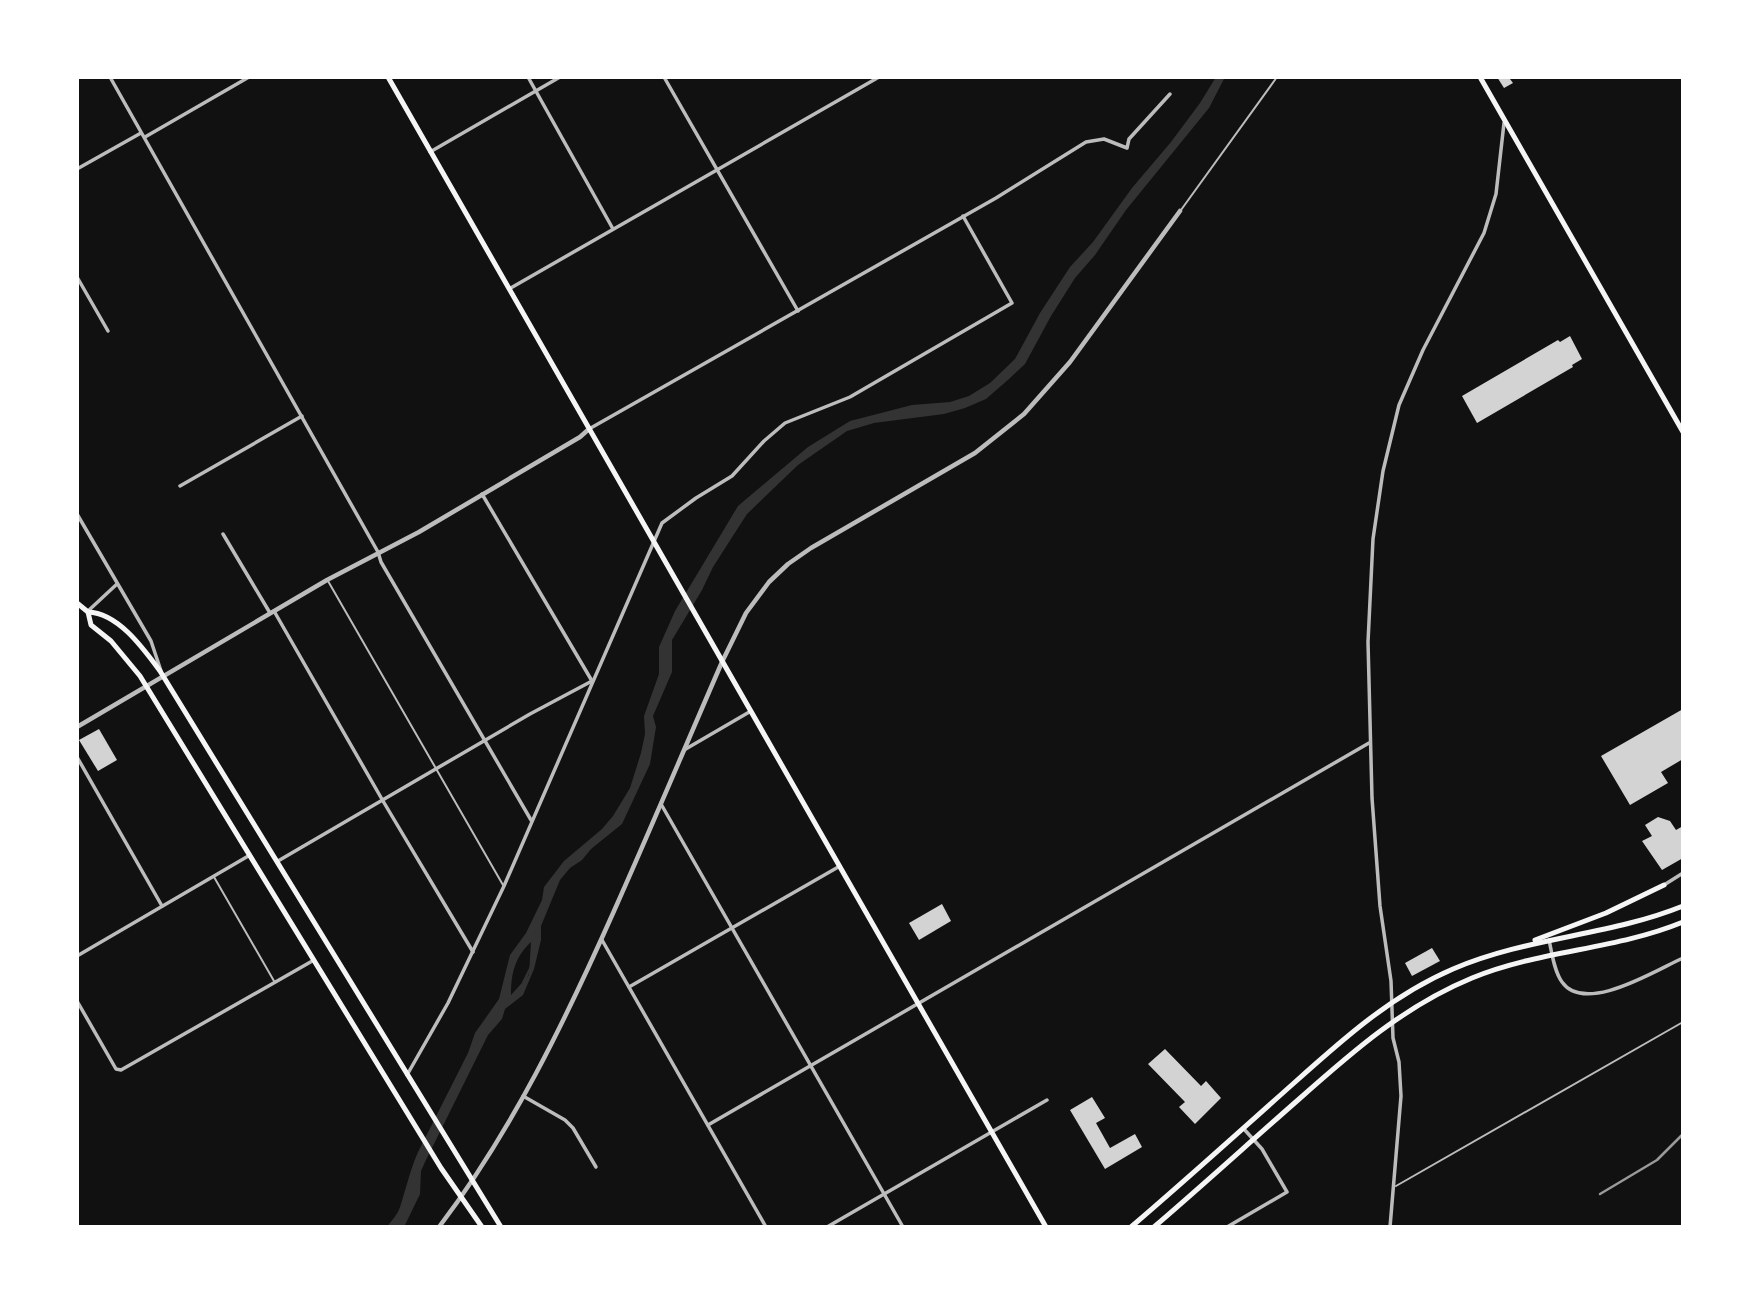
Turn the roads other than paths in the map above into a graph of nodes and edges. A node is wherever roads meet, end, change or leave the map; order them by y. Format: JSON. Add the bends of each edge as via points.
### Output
{"nodes":[{"id":1,"x":110,"y":77,"type":"edge"},
{"id":2,"x":249,"y":77,"type":"edge"},
{"id":3,"x":388,"y":77,"type":"edge"},
{"id":4,"x":528,"y":77,"type":"edge"},
{"id":5,"x":560,"y":77,"type":"edge"},
{"id":6,"x":664,"y":77,"type":"edge"},
{"id":7,"x":879,"y":77,"type":"edge"},
{"id":8,"x":1277,"y":77,"type":"edge"},
{"id":9,"x":1480,"y":77,"type":"edge"},
{"id":10,"x":536,"y":91,"type":"junction"},
{"id":11,"x":1170,"y":94,"type":"dead end"},
{"id":12,"x":1505,"y":120,"type":"junction"},
{"id":13,"x":141,"y":133,"type":"junction"},
{"id":14,"x":144,"y":138,"type":"junction"},
{"id":15,"x":430,"y":152,"type":"junction"},
{"id":16,"x":77,"y":169,"type":"edge"},
{"id":17,"x":717,"y":170,"type":"junction"},
{"id":18,"x":1180,"y":211,"type":"joint"},
{"id":19,"x":963,"y":216,"type":"junction"},
{"id":20,"x":613,"y":229,"type":"junction"},
{"id":21,"x":77,"y":277,"type":"edge"},
{"id":22,"x":509,"y":289,"type":"junction"},
{"id":23,"x":798,"y":311,"type":"junction"},
{"id":24,"x":108,"y":331,"type":"dead end"},
{"id":25,"x":302,"y":416,"type":"junction"},
{"id":26,"x":589,"y":429,"type":"junction"},
{"id":27,"x":1683,"y":432,"type":"edge"},
{"id":28,"x":180,"y":486,"type":"dead end"},
{"id":29,"x":482,"y":494,"type":"junction"},
{"id":30,"x":77,"y":514,"type":"edge"},
{"id":31,"x":223,"y":534,"type":"dead end"},
{"id":32,"x":653,"y":541,"type":"junction"},
{"id":33,"x":378,"y":552,"type":"junction"},
{"id":34,"x":327,"y":580,"type":"junction"},
{"id":35,"x":117,"y":584,"type":"junction"},
{"id":36,"x":77,"y":603,"type":"edge"},
{"id":37,"x":88,"y":612,"type":"junction"},
{"id":38,"x":272,"y":612,"type":"junction"},
{"id":39,"x":722,"y":662,"type":"junction"},
{"id":40,"x":163,"y":676,"type":"junction"},
{"id":41,"x":592,"y":681,"type":"junction"},
{"id":42,"x":146,"y":686,"type":"junction"},
{"id":43,"x":751,"y":711,"type":"junction"},
{"id":44,"x":77,"y":727,"type":"edge"},
{"id":45,"x":485,"y":741,"type":"junction"},
{"id":46,"x":1370,"y":742,"type":"junction"},
{"id":47,"x":684,"y":750,"type":"junction"},
{"id":48,"x":77,"y":757,"type":"edge"},
{"id":49,"x":437,"y":769,"type":"junction"},
{"id":50,"x":383,"y":801,"type":"junction"},
{"id":51,"x":661,"y":804,"type":"junction"},
{"id":52,"x":531,"y":820,"type":"junction"},
{"id":53,"x":250,"y":855,"type":"junction"},
{"id":54,"x":276,"y":862,"type":"junction"},
{"id":55,"x":840,"y":866,"type":"junction"},
{"id":56,"x":1683,"y":873,"type":"edge"},
{"id":57,"x":214,"y":876,"type":"junction"},
{"id":58,"x":1664,"y":885,"type":"joint"},
{"id":59,"x":504,"y":886,"type":"junction"},
{"id":60,"x":162,"y":906,"type":"junction"},
{"id":61,"x":1683,"y":906,"type":"edge"},
{"id":62,"x":1683,"y":922,"type":"edge"},
{"id":63,"x":732,"y":928,"type":"junction"},
{"id":64,"x":601,"y":939,"type":"junction"},
{"id":65,"x":1549,"y":940,"type":"junction"},
{"id":66,"x":1520,"y":946,"type":"junction"},
{"id":67,"x":473,"y":952,"type":"junction"},
{"id":68,"x":1553,"y":955,"type":"junction"},
{"id":69,"x":77,"y":956,"type":"edge"},
{"id":70,"x":1683,"y":958,"type":"edge"},
{"id":71,"x":314,"y":960,"type":"junction"},
{"id":72,"x":274,"y":982,"type":"junction"},
{"id":73,"x":629,"y":987,"type":"junction"},
{"id":74,"x":77,"y":1001,"type":"edge"},
{"id":75,"x":1392,"y":1002,"type":"junction"},
{"id":76,"x":918,"y":1003,"type":"junction"},
{"id":77,"x":1393,"y":1020,"type":"junction"},
{"id":78,"x":1683,"y":1022,"type":"edge"},
{"id":79,"x":811,"y":1065,"type":"junction"},
{"id":80,"x":407,"y":1075,"type":"junction"},
{"id":81,"x":523,"y":1096,"type":"junction"},
{"id":82,"x":1047,"y":1100,"type":"dead end"},
{"id":83,"x":708,"y":1125,"type":"junction"},
{"id":84,"x":1243,"y":1128,"type":"junction"},
{"id":85,"x":991,"y":1132,"type":"junction"},
{"id":86,"x":1254,"y":1139,"type":"junction"},
{"id":87,"x":596,"y":1167,"type":"dead end"},
{"id":88,"x":471,"y":1180,"type":"junction"},
{"id":89,"x":1395,"y":1187,"type":"junction"},
{"id":90,"x":884,"y":1194,"type":"junction"},
{"id":91,"x":462,"y":1195,"type":"junction"},
{"id":92,"x":439,"y":1227,"type":"edge"},
{"id":93,"x":482,"y":1227,"type":"edge"},
{"id":94,"x":501,"y":1227,"type":"edge"},
{"id":95,"x":766,"y":1227,"type":"edge"},
{"id":96,"x":827,"y":1227,"type":"edge"},
{"id":97,"x":903,"y":1227,"type":"edge"},
{"id":98,"x":1046,"y":1227,"type":"edge"},
{"id":99,"x":1131,"y":1227,"type":"edge"},
{"id":100,"x":1154,"y":1227,"type":"edge"},
{"id":101,"x":1227,"y":1227,"type":"edge"},
{"id":102,"x":1390,"y":1227,"type":"edge"}],
"edges":[{"from":1,"to":13,"type":"street"},
{"from":2,"to":14,"type":"street"},
{"from":3,"to":15,"type":"main road"},
{"from":4,"to":10,"type":"street"},
{"from":5,"to":10,"type":"street"},
{"from":6,"to":17,"type":"street"},
{"from":7,"to":17,"type":"street"},
{"from":8,"to":18,"type":"lane"},
{"from":9,"to":12,"type":"main road"},
{"from":10,"to":15,"type":"street"},
{"from":10,"to":20,"type":"street"},
{"from":11,"to":19,"type":"street","via":[[1129,139],[1127,148],[1104,139],[1086,142]]},
{"from":12,"to":27,"type":"main road"},
{"from":12,"to":46,"type":"street","via":[[1496,194],[1485,233],[1415,367],[1387,449],[1371,562]]},
{"from":13,"to":14,"type":"street"},
{"from":13,"to":16,"type":"street"},
{"from":14,"to":25,"type":"street"},
{"from":15,"to":22,"type":"main road"},
{"from":17,"to":20,"type":"street"},
{"from":17,"to":23,"type":"street"},
{"from":18,"to":39,"type":"street","via":[[1070,362],[1024,414],[975,453],[788,564],[746,613]]},
{"from":19,"to":23,"type":"street"},
{"from":19,"to":32,"type":"street","via":[[1012,303],[856,394],[785,424],[732,476],[665,519]]},
{"from":20,"to":22,"type":"street"},
{"from":21,"to":24,"type":"street"},
{"from":22,"to":26,"type":"main road"},
{"from":23,"to":26,"type":"street"},
{"from":25,"to":28,"type":"street"},
{"from":25,"to":33,"type":"street"},
{"from":26,"to":29,"type":"street"},
{"from":26,"to":32,"type":"main road"},
{"from":29,"to":33,"type":"street"},
{"from":29,"to":41,"type":"street"},
{"from":30,"to":35,"type":"street"},
{"from":31,"to":38,"type":"street"},
{"from":32,"to":39,"type":"main road"},
{"from":32,"to":41,"type":"street"},
{"from":33,"to":34,"type":"street"},
{"from":33,"to":45,"type":"street"},
{"from":34,"to":38,"type":"street"},
{"from":34,"to":49,"type":"lane"},
{"from":35,"to":37,"type":"street"},
{"from":35,"to":40,"type":"street","via":[[151,641]]},
{"from":36,"to":37,"type":"main road"},
{"from":37,"to":40,"type":"main road","via":[[102,612],[122,628]]},
{"from":37,"to":42,"type":"main road","via":[[91,625],[128,660]]},
{"from":38,"to":40,"type":"street"},
{"from":38,"to":50,"type":"street"},
{"from":39,"to":43,"type":"main road"},
{"from":39,"to":47,"type":"street"},
{"from":40,"to":42,"type":"street"},
{"from":40,"to":54,"type":"main road"},
{"from":41,"to":45,"type":"street"},
{"from":41,"to":52,"type":"street"},
{"from":42,"to":44,"type":"street"},
{"from":42,"to":53,"type":"main road"},
{"from":43,"to":47,"type":"street"},
{"from":43,"to":55,"type":"main road"},
{"from":45,"to":49,"type":"street"},
{"from":45,"to":52,"type":"street"},
{"from":46,"to":75,"type":"street","via":[[1378,880]]},
{"from":46,"to":76,"type":"street"},
{"from":47,"to":51,"type":"street"},
{"from":48,"to":60,"type":"street"},
{"from":49,"to":50,"type":"street"},
{"from":49,"to":59,"type":"lane"},
{"from":50,"to":54,"type":"street"},
{"from":50,"to":67,"type":"street"},
{"from":51,"to":63,"type":"street"},
{"from":51,"to":64,"type":"street"},
{"from":52,"to":59,"type":"street"},
{"from":53,"to":57,"type":"street"},
{"from":53,"to":71,"type":"main road"},
{"from":54,"to":80,"type":"main road"},
{"from":55,"to":63,"type":"street"},
{"from":55,"to":76,"type":"main road"},
{"from":56,"to":58,"type":"street"},
{"from":57,"to":60,"type":"street"},
{"from":57,"to":72,"type":"lane"},
{"from":58,"to":66,"type":"main road","via":[[1593,919]]},
{"from":59,"to":67,"type":"street"},
{"from":60,"to":69,"type":"street"},
{"from":61,"to":65,"type":"main road"},
{"from":62,"to":68,"type":"main road","via":[[1643,936]]},
{"from":63,"to":73,"type":"street"},
{"from":63,"to":79,"type":"street"},
{"from":64,"to":73,"type":"street"},
{"from":64,"to":81,"type":"street"},
{"from":65,"to":66,"type":"main road"},
{"from":65,"to":68,"type":"street"},
{"from":66,"to":75,"type":"main road","via":[[1452,969]]},
{"from":67,"to":80,"type":"street"},
{"from":68,"to":70,"type":"street","via":[[1563,984],[1587,995],[1605,993]]},
{"from":68,"to":77,"type":"main road","via":[[1475,976]]},
{"from":71,"to":72,"type":"street"},
{"from":71,"to":91,"type":"main road"},
{"from":72,"to":74,"type":"street","via":[[118,1070]]},
{"from":73,"to":83,"type":"street"},
{"from":75,"to":77,"type":"street"},
{"from":75,"to":84,"type":"main road"},
{"from":76,"to":79,"type":"street"},
{"from":76,"to":85,"type":"main road"},
{"from":77,"to":86,"type":"main road"},
{"from":77,"to":89,"type":"street","via":[[1401,1096]]},
{"from":78,"to":89,"type":"lane"},
{"from":79,"to":83,"type":"street"},
{"from":79,"to":90,"type":"street"},
{"from":80,"to":88,"type":"main road"},
{"from":81,"to":87,"type":"street","via":[[569,1124]]},
{"from":81,"to":88,"type":"street"},
{"from":82,"to":85,"type":"street"},
{"from":83,"to":95,"type":"street"},
{"from":84,"to":86,"type":"street"},
{"from":84,"to":99,"type":"main road"},
{"from":85,"to":90,"type":"street"},
{"from":85,"to":98,"type":"main road"},
{"from":86,"to":100,"type":"main road"},
{"from":86,"to":101,"type":"street","via":[[1287,1192]]},
{"from":88,"to":91,"type":"street"},
{"from":88,"to":94,"type":"main road"},
{"from":89,"to":102,"type":"street"},
{"from":90,"to":96,"type":"street"},
{"from":90,"to":97,"type":"street"},
{"from":91,"to":92,"type":"street"},
{"from":91,"to":93,"type":"main road"}]}
